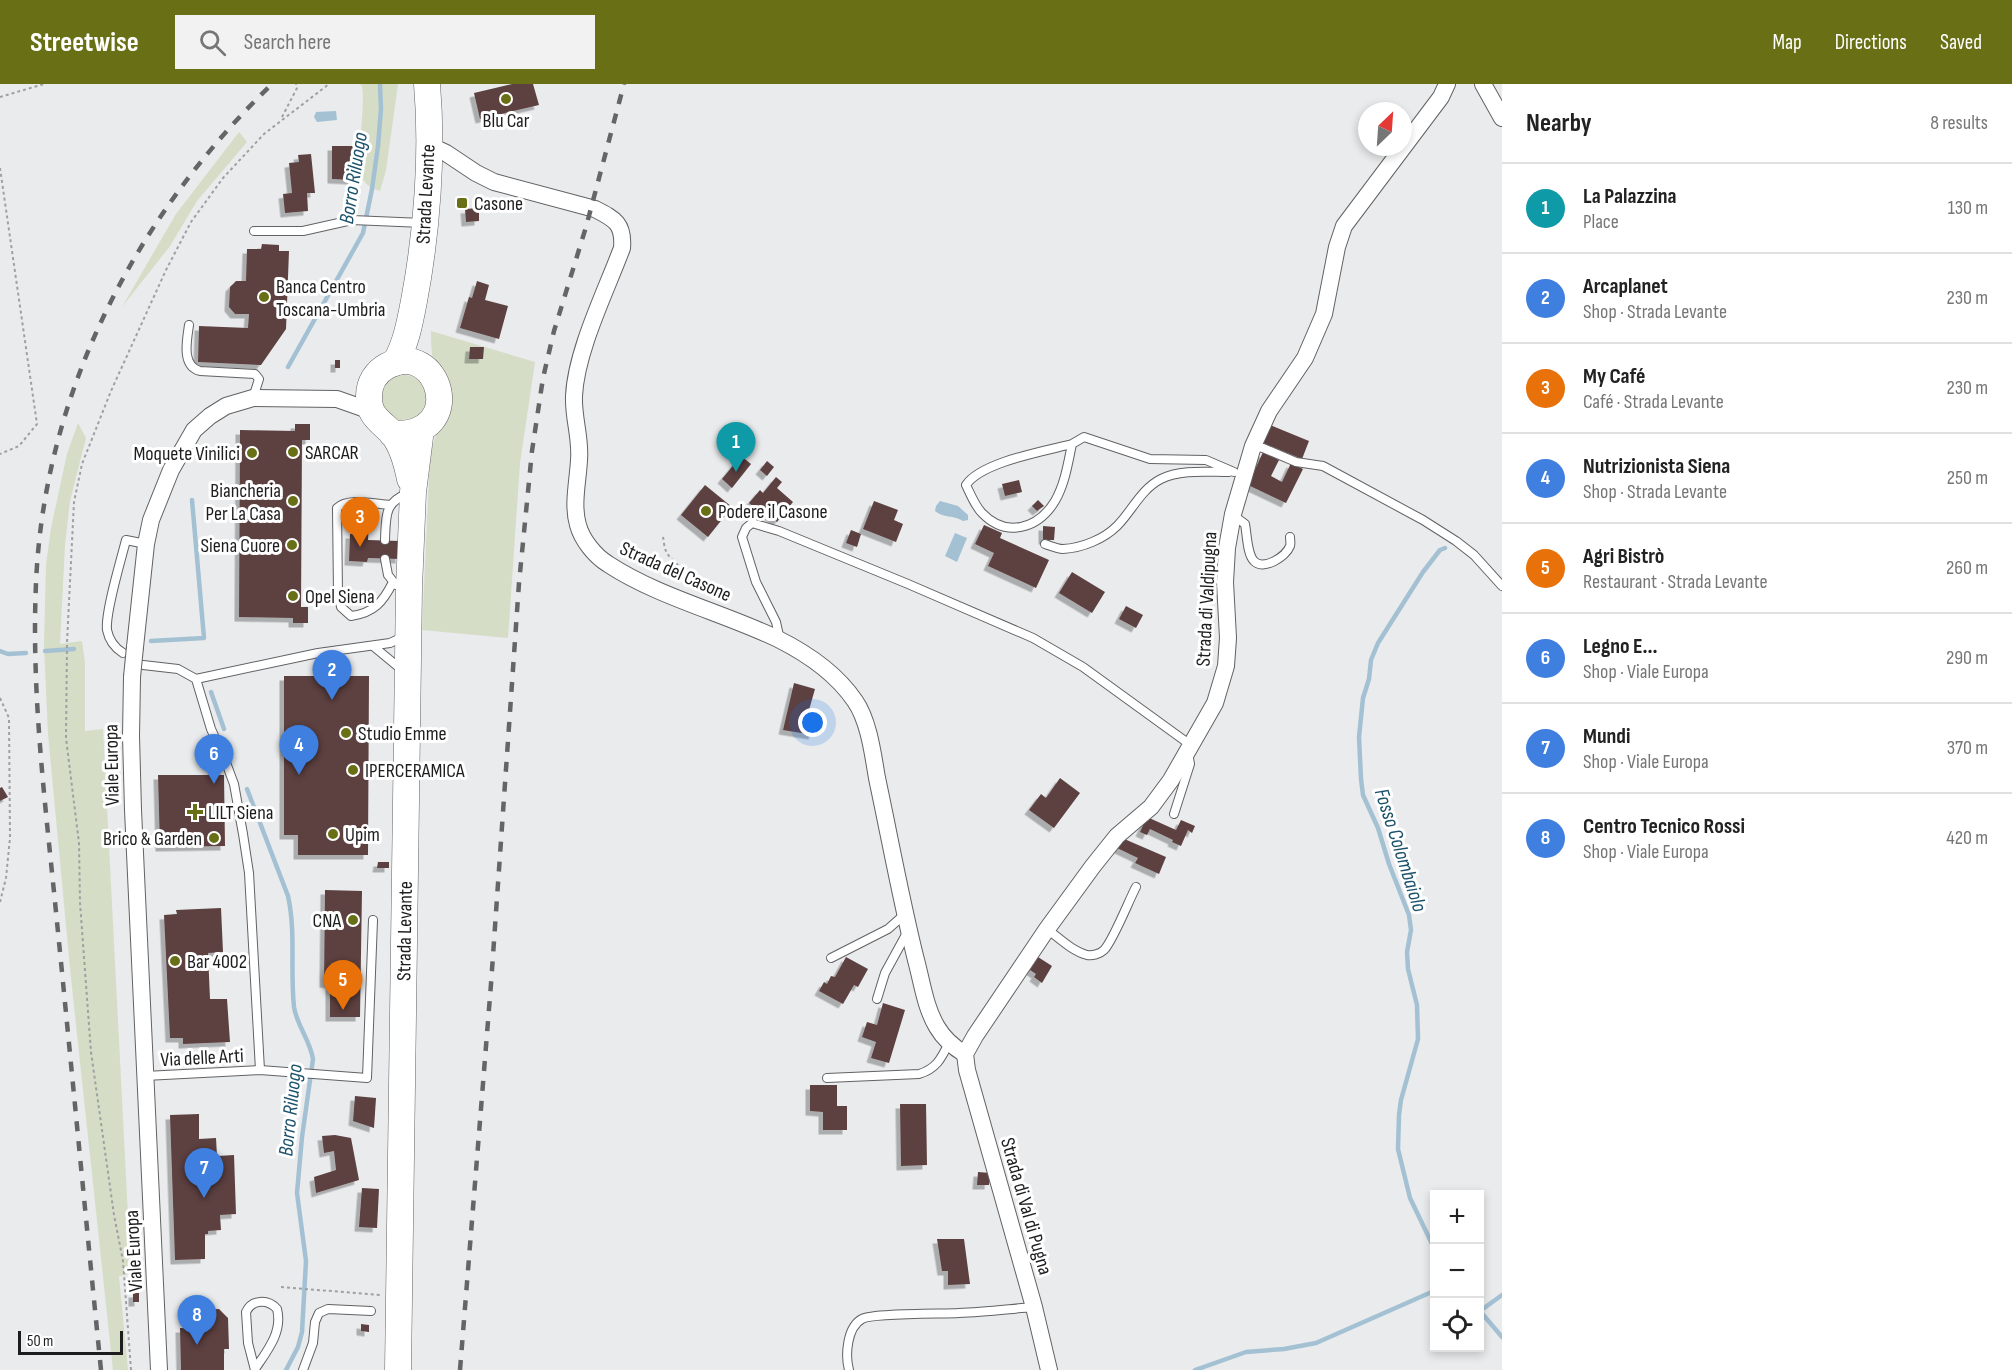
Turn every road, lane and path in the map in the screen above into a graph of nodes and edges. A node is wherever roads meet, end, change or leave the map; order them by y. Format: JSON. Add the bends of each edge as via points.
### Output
{"nodes":[{"id":1,"x":44,"y":84,"type":"edge"},
{"id":2,"x":296,"y":84,"type":"edge"},
{"id":3,"x":329,"y":84,"type":"edge"},
{"id":4,"x":427,"y":84,"type":"edge"},
{"id":5,"x":1447,"y":84,"type":"edge"},
{"id":6,"x":1484,"y":84,"type":"edge"},
{"id":7,"x":0,"y":97,"type":"edge"},
{"id":8,"x":1502,"y":118,"type":"edge"},
{"id":9,"x":281,"y":120,"type":"junction"},
{"id":10,"x":429,"y":145,"type":"junction"},
{"id":11,"x":0,"y":168,"type":"edge"},
{"id":12,"x":424,"y":223,"type":"junction"},
{"id":13,"x":254,"y":231,"type":"dead end"},
{"id":14,"x":413,"y":304,"type":"junction"},
{"id":15,"x":189,"y":325,"type":"dead end"},
{"id":16,"x":423,"y":367,"type":"junction"},
{"id":17,"x":385,"y":370,"type":"junction"},
{"id":18,"x":254,"y":398,"type":"junction"},
{"id":19,"x":337,"y":399,"type":"junction"},
{"id":20,"x":371,"y":411,"type":"junction"},
{"id":21,"x":421,"y":429,"type":"junction"},
{"id":22,"x":392,"y":434,"type":"junction"},
{"id":23,"x":1072,"y":444,"type":"junction"},
{"id":24,"x":1253,"y":446,"type":"junction"},
{"id":25,"x":0,"y":454,"type":"edge"},
{"id":26,"x":1239,"y":472,"type":"junction"},
{"id":27,"x":413,"y":492,"type":"junction"},
{"id":28,"x":390,"y":505,"type":"junction"},
{"id":29,"x":1233,"y":514,"type":"junction"},
{"id":30,"x":663,"y":537,"type":"dead end"},
{"id":31,"x":1290,"y":537,"type":"dead end"},
{"id":32,"x":385,"y":540,"type":"dead end"},
{"id":33,"x":146,"y":544,"type":"junction"},
{"id":34,"x":1046,"y":544,"type":"dead end"},
{"id":35,"x":385,"y":559,"type":"dead end"},
{"id":36,"x":401,"y":585,"type":"junction"},
{"id":37,"x":1502,"y":586,"type":"edge"},
{"id":38,"x":735,"y":620,"type":"junction"},
{"id":39,"x":408,"y":633,"type":"junction"},
{"id":40,"x":780,"y":640,"type":"junction"},
{"id":41,"x":373,"y":646,"type":"junction"},
{"id":42,"x":129,"y":650,"type":"junction"},
{"id":43,"x":137,"y":671,"type":"junction"},
{"id":44,"x":408,"y":675,"type":"junction"},
{"id":45,"x":196,"y":679,"type":"junction"},
{"id":46,"x":0,"y":698,"type":"edge"},
{"id":47,"x":1190,"y":750,"type":"junction"},
{"id":48,"x":1174,"y":814,"type":"dead end"},
{"id":49,"x":1136,"y":887,"type":"dead end"},
{"id":50,"x":0,"y":902,"type":"edge"},
{"id":51,"x":905,"y":913,"type":"junction"},
{"id":52,"x":373,"y":920,"type":"dead end"},
{"id":53,"x":1047,"y":929,"type":"junction"},
{"id":54,"x":909,"y":930,"type":"junction"},
{"id":55,"x":831,"y":958,"type":"dead end"},
{"id":56,"x":877,"y":999,"type":"dead end"},
{"id":57,"x":950,"y":1043,"type":"junction"},
{"id":58,"x":965,"y":1054,"type":"junction"},
{"id":59,"x":260,"y":1070,"type":"junction"},
{"id":60,"x":145,"y":1076,"type":"junction"},
{"id":61,"x":827,"y":1078,"type":"dead end"},
{"id":62,"x":281,"y":1287,"type":"dead end"},
{"id":63,"x":385,"y":1296,"type":"dead end"},
{"id":64,"x":1034,"y":1307,"type":"junction"},
{"id":65,"x":372,"y":1311,"type":"dead end"},
{"id":66,"x":255,"y":1369,"type":"edge"},
{"id":67,"x":131,"y":1370,"type":"edge"},
{"id":68,"x":159,"y":1370,"type":"edge"},
{"id":69,"x":303,"y":1370,"type":"edge"},
{"id":70,"x":398,"y":1370,"type":"edge"},
{"id":71,"x":849,"y":1370,"type":"edge"},
{"id":72,"x":1049,"y":1370,"type":"edge"}],
"edges":[{"from":1,"to":7,"type":"path"},
{"from":2,"to":9,"type":"path"},
{"from":3,"to":9,"type":"path"},
{"from":4,"to":10,"type":"main road","name":"Strada Levante"},
{"from":5,"to":24,"type":"street","name":"Strada di Valdipugna","via":[[1344,225],[1324,314],[1305,358],[1269,411]]},
{"from":6,"to":8,"type":"street"},
{"from":9,"to":67,"type":"path","via":[[236,163],[191,222],[104,409],[76,488],[71,531],[66,738],[79,843],[92,1052],[123,1261]]},
{"from":10,"to":12,"type":"main road","name":"Strada Levante"},
{"from":10,"to":38,"type":"street","name":"Strada del Casone","via":[[486,178],[595,209],[620,226],[622,248],[576,374],[578,526],[587,544],[606,563],[648,585]]},
{"from":11,"to":25,"type":"path","via":[[37,424],[19,446]]},
{"from":12,"to":13,"type":"lane","via":[[352,220],[303,231]]},
{"from":12,"to":14,"type":"main road","name":"Strada Levante"},
{"from":14,"to":16,"type":"main road","name":"Strada Levante"},
{"from":14,"to":17,"type":"main road","name":"Strada Levante","via":[[407,333]]},
{"from":15,"to":18,"type":"lane","via":[[187,352],[192,368],[255,374],[259,379]]},
{"from":16,"to":17,"type":"main road","via":[[407,362]]},
{"from":16,"to":21,"type":"main road","name":"Strada Levante","via":[[435,378],[440,401],[434,418]]},
{"from":17,"to":19,"type":"street","name":"Viale Europa","via":[[365,387]]},
{"from":17,"to":20,"type":"main road","name":"Strada Levante","via":[[369,390]]},
{"from":18,"to":19,"type":"street","name":"Viale Europa"},
{"from":18,"to":33,"type":"street","name":"Viale Europa","via":[[217,411],[194,430],[154,509]]},
{"from":19,"to":20,"type":"street","name":"Viale Europa"},
{"from":20,"to":22,"type":"main road","name":"Strada Levante"},
{"from":21,"to":22,"type":"main road"},
{"from":21,"to":27,"type":"main road","name":"Strada Levante"},
{"from":22,"to":27,"type":"main road","name":"Strada Levante","via":[[404,457]]},
{"from":23,"to":23,"type":"lane","via":[[1056,500],[1042,519],[1013,529],[997,525],[980,512],[966,484],[971,477],[1002,462]]},
{"from":23,"to":26,"type":"lane","via":[[1084,437],[1150,459],[1206,460]]},
{"from":24,"to":26,"type":"street","name":"Strada di Valdipugna"},
{"from":24,"to":37,"type":"lane","via":[[1296,462],[1323,466],[1423,520],[1474,555]]},
{"from":26,"to":29,"type":"street","name":"Strada di Valdipugna"},
{"from":26,"to":34,"type":"lane","via":[[1170,475],[1146,490],[1116,527],[1097,540],[1061,549]]},
{"from":27,"to":28,"type":"lane"},
{"from":27,"to":36,"type":"main road","name":"Strada Levante"},
{"from":28,"to":32,"type":"lane"},
{"from":28,"to":36,"type":"lane","via":[[352,503],[337,508],[340,607],[351,616],[369,612]]},
{"from":29,"to":31,"type":"lane","via":[[1245,524],[1252,559],[1258,565],[1265,566],[1284,555]]},
{"from":29,"to":47,"type":"street","name":"Strada di Valdipugna","via":[[1225,582],[1226,666],[1215,703]]},
{"from":30,"to":38,"type":"path","via":[[672,560],[720,594]]},
{"from":33,"to":42,"type":"street","name":"Viale Europa"},
{"from":33,"to":42,"type":"lane","via":[[126,540],[107,620],[111,641]]},
{"from":35,"to":36,"type":"lane","via":[[388,575]]},
{"from":36,"to":39,"type":"main road","name":"Strada Levante"},
{"from":38,"to":40,"type":"street","name":"Strada del Casone"},
{"from":39,"to":41,"type":"lane"},
{"from":39,"to":44,"type":"main road","name":"Strada Levante"},
{"from":40,"to":47,"type":"lane","via":[[742,537],[752,523],[908,584],[1051,647]]},
{"from":40,"to":51,"type":"street","name":"Strada del Casone","via":[[842,682],[858,704],[869,739]]},
{"from":41,"to":44,"type":"lane"},
{"from":41,"to":45,"type":"lane","via":[[318,652]]},
{"from":42,"to":43,"type":"street","name":"Viale Europa","bridge":true},
{"from":43,"to":45,"type":"lane","via":[[178,669]]},
{"from":43,"to":60,"type":"street","name":"Viale Europa","via":[[132,770]]},
{"from":44,"to":70,"type":"main road","name":"Strada Levante","via":[[393,1332]]},
{"from":45,"to":59,"type":"lane","name":"Via delle Arti","via":[[234,784],[243,834],[249,873]]},
{"from":46,"to":50,"type":"path","via":[[9,718],[10,838]]},
{"from":47,"to":48,"type":"lane","via":[[1190,764]]},
{"from":47,"to":53,"type":"street","name":"Strada di Valdipugna","via":[[1151,807],[1117,836]]},
{"from":49,"to":53,"type":"lane","via":[[1111,939],[1097,954],[1087,955]]},
{"from":51,"to":54,"type":"street","name":"Strada del Casone"},
{"from":51,"to":55,"type":"lane","via":[[888,929]]},
{"from":52,"to":59,"type":"lane","name":"Via delle Arti","via":[[367,1078]]},
{"from":53,"to":58,"type":"street","name":"Strada di Valdipugna"},
{"from":54,"to":56,"type":"lane","via":[[885,973]]},
{"from":54,"to":57,"type":"street","name":"Strada del Casone","via":[[928,1008]]},
{"from":57,"to":58,"type":"street","name":"Strada del Casone"},
{"from":57,"to":61,"type":"lane","via":[[930,1071]]},
{"from":58,"to":64,"type":"street","name":"Strada di Val di Pugna","via":[[974,1099]]},
{"from":59,"to":60,"type":"lane","name":"Via delle Arti"},
{"from":60,"to":68,"type":"street","name":"Viale Europa"},
{"from":62,"to":63,"type":"path"},
{"from":64,"to":71,"type":"lane","via":[[880,1314],[861,1319],[847,1350]]},
{"from":64,"to":72,"type":"street","name":"Strada di Val di Pugna"},
{"from":65,"to":69,"type":"lane","via":[[328,1309],[319,1313],[314,1343]]},
{"from":66,"to":66,"type":"lane","via":[[278,1324],[277,1309],[269,1303],[254,1303],[246,1312]]}]}
